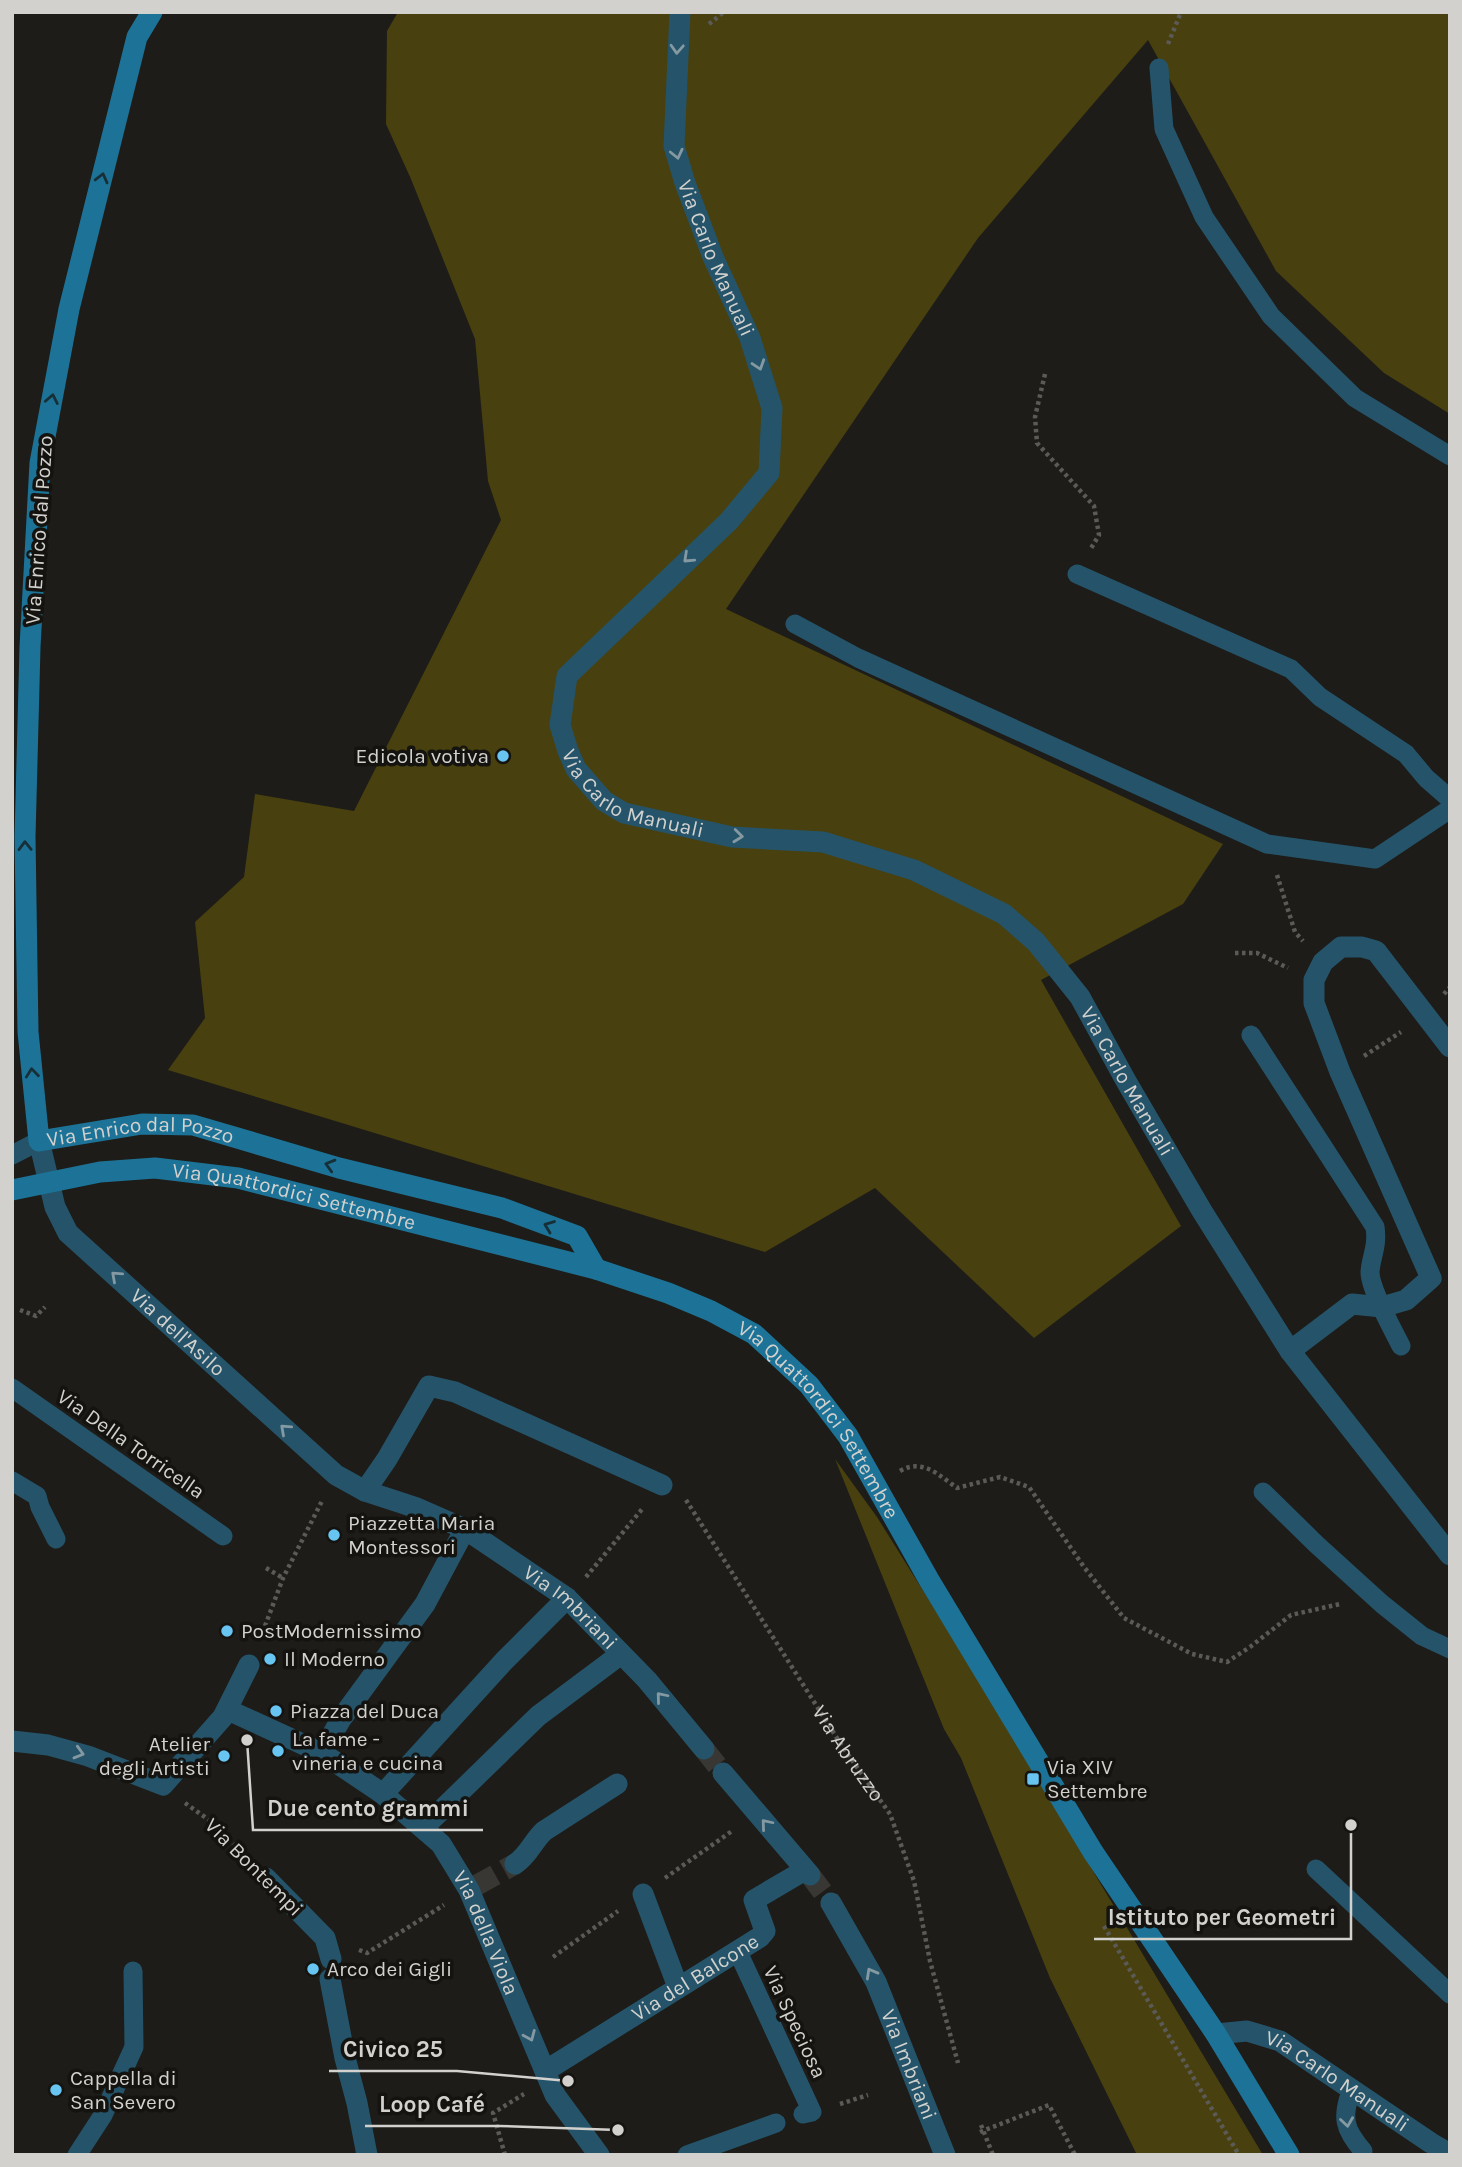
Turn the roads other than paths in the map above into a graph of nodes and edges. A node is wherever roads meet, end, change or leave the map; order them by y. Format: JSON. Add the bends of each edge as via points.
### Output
{"nodes":[{"id":1,"x":152,"y":12,"type":"edge"},
{"id":2,"x":680,"y":12,"type":"edge"},
{"id":3,"x":1159,"y":68,"type":"dead end"},
{"id":4,"x":1450,"y":456,"type":"edge"},
{"id":5,"x":1077,"y":574,"type":"road end"},
{"id":6,"x":795,"y":624,"type":"dead end"},
{"id":7,"x":1450,"y":799,"type":"edge"},
{"id":8,"x":1450,"y":809,"type":"edge"},
{"id":9,"x":1251,"y":1035,"type":"dead end"},
{"id":10,"x":1450,"y":1047,"type":"edge"},
{"id":11,"x":39,"y":1141,"type":"junction"},
{"id":12,"x":12,"y":1155,"type":"edge"},
{"id":13,"x":19,"y":1188,"type":"edge"},
{"id":14,"x":597,"y":1269,"type":"junction"},
{"id":15,"x":1382,"y":1307,"type":"junction"},
{"id":16,"x":1401,"y":1346,"type":"dead end"},
{"id":17,"x":1290,"y":1351,"type":"junction"},
{"id":18,"x":12,"y":1388,"type":"edge"},
{"id":19,"x":666,"y":1480,"type":"road end"},
{"id":20,"x":12,"y":1481,"type":"edge"},
{"id":21,"x":365,"y":1491,"type":"junction"},
{"id":22,"x":1263,"y":1492,"type":"dead end"},
{"id":23,"x":465,"y":1529,"type":"junction"},
{"id":24,"x":223,"y":1536,"type":"dead end"},
{"id":25,"x":56,"y":1539,"type":"dead end"},
{"id":26,"x":1450,"y":1555,"type":"edge"},
{"id":27,"x":567,"y":1598,"type":"junction"},
{"id":28,"x":1450,"y":1649,"type":"edge"},
{"id":29,"x":621,"y":1654,"type":"junction"},
{"id":30,"x":249,"y":1665,"type":"dead end"},
{"id":31,"x":228,"y":1710,"type":"junction"},
{"id":32,"x":12,"y":1741,"type":"edge"},
{"id":33,"x":704,"y":1749,"type":"tunnel mouth"},
{"id":34,"x":322,"y":1753,"type":"junction"},
{"id":35,"x":723,"y":1773,"type":"tunnel mouth"},
{"id":36,"x":617,"y":1784,"type":"dead end"},
{"id":37,"x":383,"y":1794,"type":"junction"},
{"id":38,"x":423,"y":1828,"type":"junction"},
{"id":39,"x":515,"y":1864,"type":"tunnel mouth"},
{"id":40,"x":1316,"y":1869,"type":"dead end"},
{"id":41,"x":266,"y":1878,"type":"road end"},
{"id":42,"x":643,"y":1894,"type":"road end"},
{"id":43,"x":831,"y":1903,"type":"tunnel mouth"},
{"id":44,"x":738,"y":1952,"type":"junction"},
{"id":45,"x":133,"y":1971,"type":"dead end"},
{"id":46,"x":678,"y":1987,"type":"junction"},
{"id":47,"x":1450,"y":1994,"type":"edge"},
{"id":48,"x":1216,"y":2034,"type":"junction"},
{"id":49,"x":547,"y":2075,"type":"junction"},
{"id":50,"x":1352,"y":2089,"type":"junction"},
{"id":51,"x":808,"y":2113,"type":"dead end"},
{"id":52,"x":776,"y":2123,"type":"dead end"},
{"id":53,"x":1363,"y":2151,"type":"dead end"},
{"id":54,"x":1450,"y":2154,"type":"edge"},
{"id":55,"x":77,"y":2155,"type":"edge"},
{"id":56,"x":367,"y":2155,"type":"edge"},
{"id":57,"x":599,"y":2155,"type":"edge"},
{"id":58,"x":687,"y":2155,"type":"edge"},
{"id":59,"x":945,"y":2155,"type":"edge"},
{"id":60,"x":1289,"y":2155,"type":"edge"}],
"edges":[{"from":11,"to":1,"type":"main road","name":"Via Enrico dal Pozzo","one_way":true,"via":[[28,1032],[25,837],[40,463],[69,309],[137,37]]},
{"from":2,"to":17,"type":"street","name":"Via Carlo Manuali","one_way":true,"via":[[674,146],[713,257],[750,338],[772,408],[769,473],[729,521],[567,676],[560,725],[576,769],[604,801],[624,813],[732,837],[823,842],[914,870],[1004,914],[1036,942],[1080,997],[1125,1081]]},
{"from":3,"to":4,"type":"lane","via":[[1169,141],[1204,217],[1270,316],[1354,398]]},
{"from":5,"to":7,"type":"lane","via":[[1292,669],[1320,697],[1406,754]]},
{"from":6,"to":8,"type":"lane","via":[[858,659],[1267,844],[1376,859]]},
{"from":9,"to":15,"type":"lane","via":[[1376,1227],[1370,1274]]},
{"from":10,"to":15,"type":"street","via":[[1376,951],[1341,947],[1319,971],[1314,1003],[1431,1278],[1406,1300]]},
{"from":11,"to":12,"type":"lane"},
{"from":14,"to":11,"type":"main road","name":"Via Enrico dal Pozzo","one_way":true,"via":[[577,1236],[502,1208],[193,1125],[142,1124]]},
{"from":21,"to":11,"type":"street","name":"Via dell'Asilo","one_way":true,"via":[[336,1475],[68,1233],[55,1207]]},
{"from":13,"to":14,"type":"main road","name":"Via Quattordici Settembre","via":[[100,1172],[155,1168],[238,1178]]},
{"from":14,"to":48,"type":"main road","name":"Via Quattordici Settembre","via":[[711,1311],[754,1335],[809,1385],[848,1436],[1093,1852]]},
{"from":15,"to":16,"type":"lane"},
{"from":15,"to":17,"type":"street","via":[[1352,1304]]},
{"from":17,"to":26,"type":"street","name":"Via Carlo Manuali"},
{"from":18,"to":24,"type":"lane","name":"Via Della Torricella"},
{"from":19,"to":21,"type":"street","via":[[429,1385]]},
{"from":20,"to":25,"type":"lane","via":[[37,1496]]},
{"from":21,"to":23,"type":"street","name":"Via Imbriani"},
{"from":22,"to":28,"type":"lane","via":[[1382,1604],[1422,1636]]},
{"from":23,"to":27,"type":"street","name":"Via Imbriani"},
{"from":23,"to":34,"type":"street","via":[[425,1604],[341,1719]]},
{"from":27,"to":29,"type":"street","name":"Via Imbriani"},
{"from":27,"to":37,"type":"street"},
{"from":33,"to":29,"type":"street","name":"Via Imbriani","one_way":true},
{"from":29,"to":38,"type":"street","via":[[538,1716]]},
{"from":30,"to":31,"type":"street"},
{"from":32,"to":31,"type":"street","one_way":true,"via":[[88,1756],[163,1785]]},
{"from":31,"to":34,"type":"street"},
{"from":34,"to":37,"type":"street","name":"Via della Viola"},
{"from":44,"to":35,"type":"street","name":"Via del Balcone","one_way":true,"via":[[765,1931],[754,1900],[808,1873]]},
{"from":36,"to":39,"type":"street","via":[[544,1830],[524,1859]]},
{"from":37,"to":38,"type":"street","name":"Via della Viola"},
{"from":38,"to":49,"type":"street","name":"Via della Viola","one_way":true,"via":[[441,1844],[473,1888]]},
{"from":40,"to":47,"type":"lane"},
{"from":41,"to":56,"type":"street","name":"Via Bontempi","via":[[329,1959]]},
{"from":42,"to":46,"type":"street"},
{"from":59,"to":43,"type":"street","name":"Via Imbriani","one_way":true,"via":[[876,1982]]},
{"from":44,"to":46,"type":"street","name":"Via del Balcone"},
{"from":44,"to":51,"type":"lane","name":"Via Speciosa"},
{"from":45,"to":55,"type":"lane","via":[[134,2047],[103,2115]]},
{"from":46,"to":49,"type":"street","name":"Via del Balcone"},
{"from":48,"to":50,"type":"street","name":"Via Carlo Manuali","via":[[1247,2031],[1280,2042]]},
{"from":48,"to":60,"type":"main road","name":"Via Quattordici Settembre"},
{"from":49,"to":57,"type":"street","name":"Via della Viola","via":[[555,2095]]},
{"from":50,"to":53,"type":"lane","one_way":true,"via":[[1345,2119],[1349,2135]]},
{"from":50,"to":54,"type":"street","name":"Via Carlo Manuali"},
{"from":52,"to":58,"type":"lane"}]}
